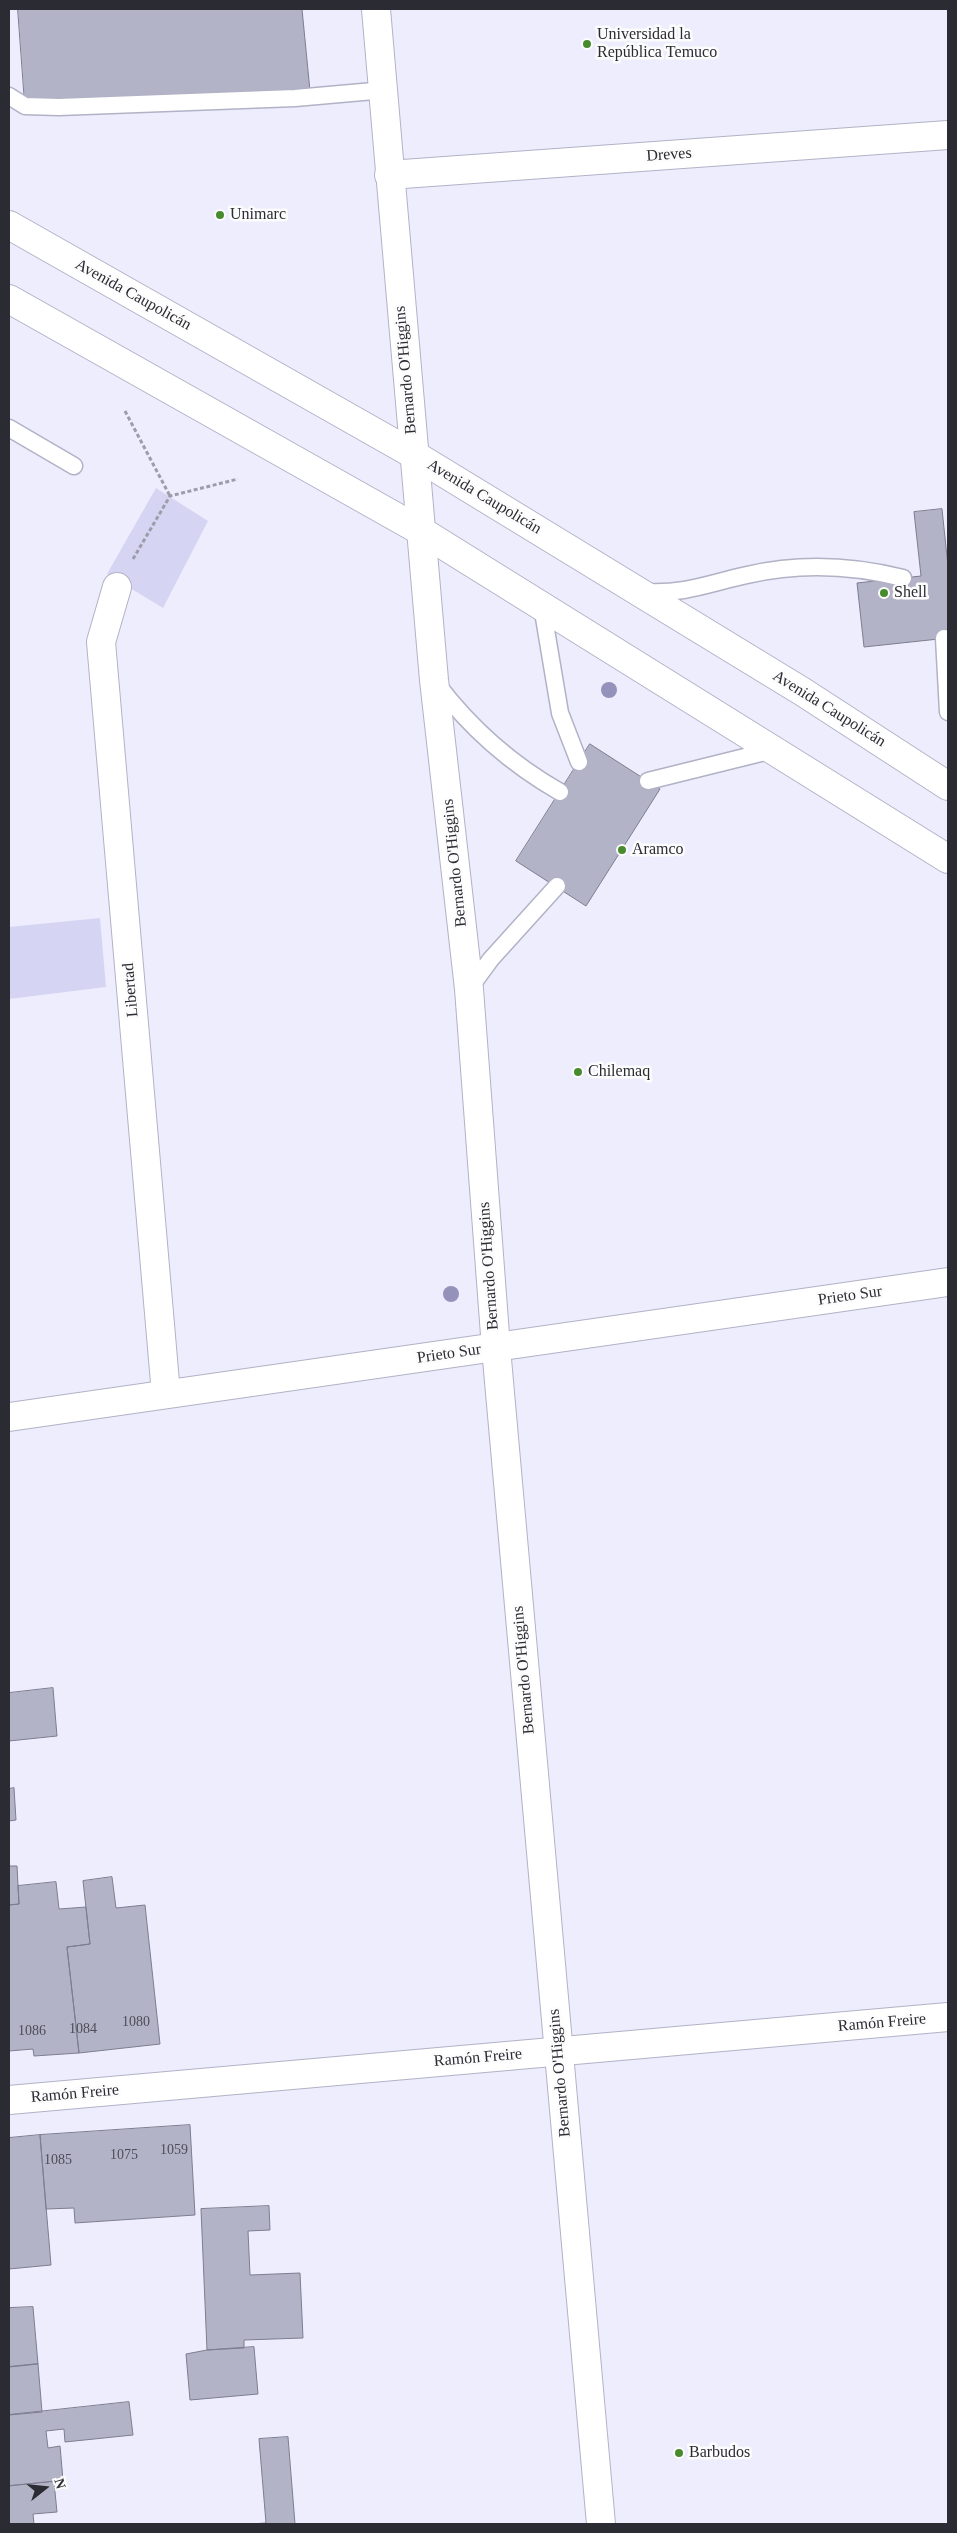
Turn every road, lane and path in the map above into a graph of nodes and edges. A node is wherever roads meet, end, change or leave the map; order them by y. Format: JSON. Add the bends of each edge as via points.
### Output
{"nodes":[{"id":1,"x":376,"y":9,"type":"edge"},
{"id":2,"x":384,"y":90,"type":"junction"},
{"id":3,"x":9,"y":96,"type":"edge"},
{"id":4,"x":948,"y":135,"type":"edge"},
{"id":5,"x":389,"y":176,"type":"junction"},
{"id":6,"x":9,"y":225,"type":"edge"},
{"id":7,"x":9,"y":299,"type":"edge"},
{"id":8,"x":126,"y":411,"type":"dead end"},
{"id":9,"x":9,"y":428,"type":"edge"},
{"id":10,"x":414,"y":454,"type":"junction"},
{"id":11,"x":74,"y":466,"type":"dead end"},
{"id":12,"x":238,"y":479,"type":"dead end"},
{"id":13,"x":170,"y":496,"type":"junction"},
{"id":14,"x":421,"y":531,"type":"junction"},
{"id":15,"x":903,"y":578,"type":"dead end"},
{"id":16,"x":117,"y":588,"type":"joint"},
{"id":17,"x":638,"y":592,"type":"junction"},
{"id":18,"x":542,"y":606,"type":"junction"},
{"id":19,"x":944,"y":638,"type":"dead end"},
{"id":20,"x":434,"y":680,"type":"junction"},
{"id":21,"x":948,"y":712,"type":"edge"},
{"id":22,"x":773,"y":750,"type":"junction"},
{"id":23,"x":579,"y":762,"type":"dead end"},
{"id":24,"x":648,"y":781,"type":"dead end"},
{"id":25,"x":948,"y":786,"type":"edge"},
{"id":26,"x":560,"y":792,"type":"dead end"},
{"id":27,"x":948,"y":858,"type":"edge"},
{"id":28,"x":556,"y":886,"type":"dead end"},
{"id":29,"x":469,"y":989,"type":"junction"},
{"id":30,"x":948,"y":1282,"type":"edge"},
{"id":31,"x":496,"y":1348,"type":"junction"},
{"id":32,"x":166,"y":1394,"type":"junction"},
{"id":33,"x":9,"y":1417,"type":"edge"},
{"id":34,"x":948,"y":2017,"type":"edge"},
{"id":35,"x":558,"y":2051,"type":"junction"},
{"id":36,"x":9,"y":2100,"type":"edge"},
{"id":37,"x":601,"y":2524,"type":"edge"}],
"edges":[{"from":1,"to":2,"type":"main road","name":"Bernardo O'Higgins"},
{"from":2,"to":3,"type":"lane","via":[[295,98],[59,107],[25,106]]},
{"from":2,"to":5,"type":"main road","name":"Bernardo O'Higgins"},
{"from":4,"to":5,"type":"main road","name":"Dreves"},
{"from":5,"to":10,"type":"main road","name":"Bernardo O'Higgins"},
{"from":6,"to":10,"type":"main road","name":"Avenida Caupolicán"},
{"from":7,"to":14,"type":"main road"},
{"from":8,"to":13,"type":"path"},
{"from":9,"to":11,"type":"lane"},
{"from":10,"to":14,"type":"main road","name":"Bernardo O'Higgins"},
{"from":10,"to":17,"type":"main road","name":"Avenida Caupolicán"},
{"from":12,"to":13,"type":"path"},
{"from":13,"to":16,"type":"path"},
{"from":14,"to":18,"type":"main road"},
{"from":14,"to":20,"type":"main road","name":"Bernardo O'Higgins"},
{"from":15,"to":17,"type":"lane","via":[[850,568],[816,566],[748,574],[694,590]]},
{"from":16,"to":32,"type":"main road","name":"Libertad","via":[[101,642]]},
{"from":17,"to":25,"type":"main road","name":"Avenida Caupolicán","via":[[804,692]]},
{"from":18,"to":22,"type":"main road"},
{"from":18,"to":23,"type":"lane","via":[[560,713]]},
{"from":19,"to":21,"type":"lane"},
{"from":20,"to":26,"type":"lane","via":[[454,706],[499,751],[531,776]]},
{"from":20,"to":29,"type":"main road","name":"Bernardo O'Higgins"},
{"from":22,"to":24,"type":"lane"},
{"from":22,"to":27,"type":"main road"},
{"from":28,"to":29,"type":"lane","via":[[490,959]]},
{"from":29,"to":31,"type":"main road","name":"Bernardo O'Higgins"},
{"from":30,"to":31,"type":"main road","name":"Prieto Sur"},
{"from":31,"to":32,"type":"main road","name":"Prieto Sur"},
{"from":31,"to":35,"type":"main road","name":"Bernardo O'Higgins"},
{"from":32,"to":33,"type":"main road","name":"Prieto Sur"},
{"from":34,"to":35,"type":"main road","name":"Ramón Freire"},
{"from":35,"to":36,"type":"main road","name":"Ramón Freire"},
{"from":35,"to":37,"type":"main road","name":"Bernardo O'Higgins"}]}
